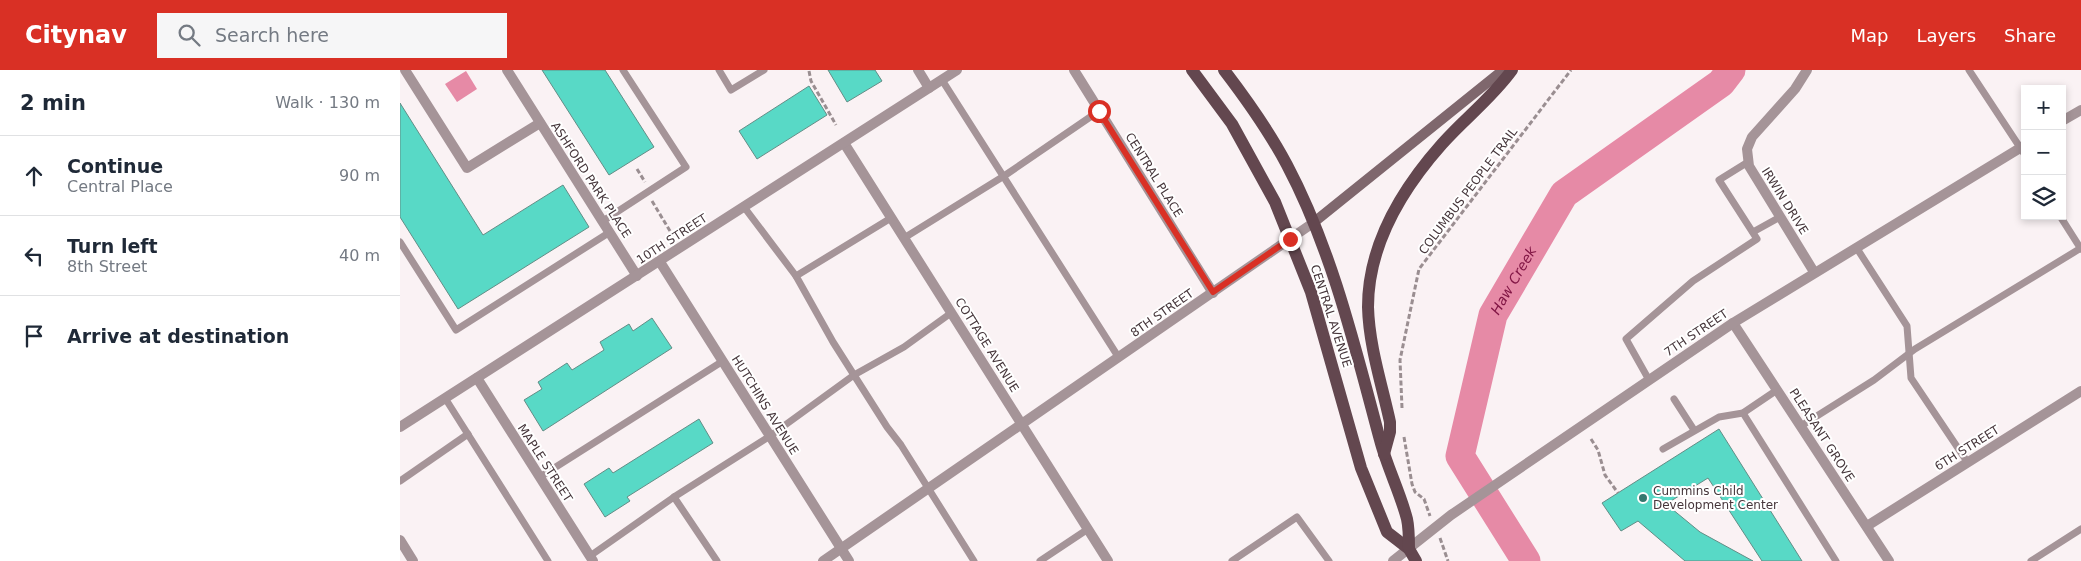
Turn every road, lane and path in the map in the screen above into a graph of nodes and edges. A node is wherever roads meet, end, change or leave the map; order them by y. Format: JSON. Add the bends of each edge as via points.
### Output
{"nodes":[{"id":1,"x":405,"y":70,"type":"edge"},
{"id":2,"x":507,"y":70,"type":"edge"},
{"id":3,"x":623,"y":70,"type":"edge"},
{"id":4,"x":718,"y":70,"type":"edge"},
{"id":5,"x":764,"y":70,"type":"edge"},
{"id":6,"x":918,"y":70,"type":"edge"},
{"id":7,"x":957,"y":70,"type":"edge"},
{"id":8,"x":1074,"y":70,"type":"edge"},
{"id":9,"x":1192,"y":70,"type":"edge"},
{"id":10,"x":1224,"y":70,"type":"edge"},
{"id":11,"x":1503,"y":70,"type":"edge"},
{"id":12,"x":1512,"y":70,"type":"edge"},
{"id":13,"x":1571,"y":70,"type":"edge"},
{"id":14,"x":1807,"y":70,"type":"edge"},
{"id":15,"x":1969,"y":70,"type":"edge"},
{"id":16,"x":809,"y":72,"type":"dead end"},
{"id":17,"x":942,"y":80,"type":"junction"},
{"id":18,"x":929,"y":88,"type":"junction"},
{"id":19,"x":2081,"y":110,"type":"edge"},
{"id":20,"x":1099,"y":111,"type":"junction"},
{"id":21,"x":2066,"y":119,"type":"edge"},
{"id":22,"x":540,"y":122,"type":"junction"},
{"id":23,"x":836,"y":124,"type":"dead end"},
{"id":24,"x":844,"y":143,"type":"junction"},
{"id":25,"x":2021,"y":146,"type":"edge"},
{"id":26,"x":2021,"y":150,"type":"edge"},
{"id":27,"x":1748,"y":162,"type":"junction"},
{"id":28,"x":1004,"y":176,"type":"junction"},
{"id":29,"x":744,"y":207,"type":"junction"},
{"id":30,"x":1780,"y":217,"type":"junction"},
{"id":31,"x":891,"y":218,"type":"junction"},
{"id":32,"x":2063,"y":220,"type":"edge"},
{"id":33,"x":603,"y":221,"type":"junction"},
{"id":34,"x":1313,"y":223,"type":"junction"},
{"id":35,"x":610,"y":232,"type":"junction"},
{"id":36,"x":1753,"y":232,"type":"junction"},
{"id":37,"x":904,"y":238,"type":"junction"},
{"id":38,"x":1290,"y":239,"type":"junction"},
{"id":39,"x":400,"y":242,"type":"edge"},
{"id":40,"x":1856,"y":247,"type":"junction"},
{"id":41,"x":2081,"y":248,"type":"edge"},
{"id":42,"x":660,"y":262,"type":"junction"},
{"id":43,"x":1814,"y":272,"type":"junction"},
{"id":44,"x":637,"y":276,"type":"junction"},
{"id":45,"x":796,"y":276,"type":"junction"},
{"id":46,"x":1213,"y":292,"type":"junction"},
{"id":47,"x":952,"y":313,"type":"junction"},
{"id":48,"x":1733,"y":323,"type":"junction"},
{"id":49,"x":1910,"y":354,"type":"junction"},
{"id":50,"x":1119,"y":358,"type":"junction"},
{"id":51,"x":723,"y":361,"type":"junction"},
{"id":52,"x":854,"y":375,"type":"junction"},
{"id":53,"x":477,"y":378,"type":"junction"},
{"id":54,"x":1649,"y":380,"type":"junction"},
{"id":55,"x":1777,"y":390,"type":"junction"},
{"id":56,"x":2081,"y":391,"type":"edge"},
{"id":57,"x":445,"y":398,"type":"junction"},
{"id":58,"x":1674,"y":399,"type":"dead end"},
{"id":59,"x":1743,"y":413,"type":"junction"},
{"id":60,"x":1403,"y":417,"type":"dead end"},
{"id":61,"x":1022,"y":424,"type":"junction"},
{"id":62,"x":1801,"y":426,"type":"junction"},
{"id":63,"x":400,"y":427,"type":"edge"},
{"id":64,"x":1694,"y":430,"type":"junction"},
{"id":65,"x":468,"y":434,"type":"junction"},
{"id":66,"x":770,"y":436,"type":"junction"},
{"id":67,"x":1404,"y":436,"type":"dead end"},
{"id":68,"x":1591,"y":439,"type":"dead end"},
{"id":69,"x":1663,"y":449,"type":"dead end"},
{"id":70,"x":1384,"y":454,"type":"junction"},
{"id":71,"x":1968,"y":462,"type":"junction"},
{"id":72,"x":540,"y":477,"type":"junction"},
{"id":73,"x":400,"y":481,"type":"edge"},
{"id":74,"x":1412,"y":484,"type":"dead end"},
{"id":75,"x":928,"y":489,"type":"junction"},
{"id":76,"x":1618,"y":493,"type":"dead end"},
{"id":77,"x":674,"y":497,"type":"junction"},
{"id":78,"x":1867,"y":526,"type":"junction"},
{"id":79,"x":1088,"y":529,"type":"junction"},
{"id":80,"x":2081,"y":529,"type":"edge"},
{"id":81,"x":400,"y":540,"type":"edge"},
{"id":82,"x":841,"y":548,"type":"junction"},
{"id":83,"x":1409,"y":549,"type":"junction"},
{"id":84,"x":592,"y":558,"type":"edge"},
{"id":85,"x":413,"y":561,"type":"edge"},
{"id":86,"x":548,"y":561,"type":"edge"},
{"id":87,"x":717,"y":561,"type":"edge"},
{"id":88,"x":823,"y":561,"type":"edge"},
{"id":89,"x":849,"y":561,"type":"edge"},
{"id":90,"x":974,"y":561,"type":"edge"},
{"id":91,"x":1040,"y":561,"type":"edge"},
{"id":92,"x":1108,"y":561,"type":"edge"},
{"id":93,"x":1232,"y":561,"type":"edge"},
{"id":94,"x":1329,"y":561,"type":"edge"},
{"id":95,"x":1393,"y":561,"type":"edge"},
{"id":96,"x":1416,"y":561,"type":"edge"},
{"id":97,"x":1836,"y":561,"type":"edge"},
{"id":98,"x":1889,"y":561,"type":"edge"},
{"id":99,"x":2031,"y":561,"type":"edge"}],
"edges":[{"from":1,"to":22,"type":"street","name":"ASHFORD PARK PLACE","via":[[467,168]]},
{"from":2,"to":22,"type":"street","name":"ASHFORD PARK PLACE"},
{"from":3,"to":33,"type":"lane","via":[[686,167]]},
{"from":4,"to":5,"type":"lane","via":[[731,90]]},
{"from":6,"to":18,"type":"street"},
{"from":7,"to":17,"type":"street","name":"10TH STREET"},
{"from":8,"to":20,"type":"street","name":"CENTRAL PLACE"},
{"from":9,"to":38,"type":"main road","name":"CENTRAL AVENUE","via":[[1248,151]]},
{"from":10,"to":34,"type":"main road","name":"CENTRAL AVENUE","via":[[1271,138]]},
{"from":11,"to":34,"type":"main road","name":"8TH STREET"},
{"from":12,"to":70,"type":"main road","via":[[1497,92],[1443,143],[1409,184],[1387,221],[1374,264],[1368,306],[1373,349],[1390,422]]},
{"from":13,"to":60,"type":"path","name":"COLUMBUS PEOPLE TRAIL","via":[[1419,269],[1400,360]]},
{"from":14,"to":27,"type":"street","name":"IRWIN DRIVE","via":[[1752,136],[1746,149]]},
{"from":15,"to":25,"type":"lane"},
{"from":16,"to":23,"type":"path"},
{"from":17,"to":18,"type":"street","name":"10TH STREET"},
{"from":17,"to":28,"type":"lane"},
{"from":18,"to":24,"type":"street","name":"10TH STREET"},
{"from":19,"to":21,"type":"street"},
{"from":20,"to":28,"type":"lane"},
{"from":20,"to":46,"type":"street","name":"CENTRAL PLACE"},
{"from":22,"to":33,"type":"street","name":"ASHFORD PARK PLACE"},
{"from":24,"to":29,"type":"street","name":"10TH STREET"},
{"from":24,"to":31,"type":"street","name":"COTTAGE AVENUE"},
{"from":26,"to":40,"type":"street","name":"7TH STREET"},
{"from":27,"to":30,"type":"street","name":"IRWIN DRIVE"},
{"from":27,"to":36,"type":"lane","via":[[1719,180]]},
{"from":28,"to":37,"type":"lane"},
{"from":28,"to":50,"type":"lane"},
{"from":29,"to":42,"type":"street","name":"10TH STREET"},
{"from":29,"to":45,"type":"lane"},
{"from":30,"to":36,"type":"lane"},
{"from":30,"to":43,"type":"street","name":"IRWIN DRIVE"},
{"from":31,"to":37,"type":"street","name":"COTTAGE AVENUE"},
{"from":31,"to":45,"type":"lane"},
{"from":32,"to":41,"type":"lane"},
{"from":33,"to":35,"type":"street","name":"ASHFORD PARK PLACE"},
{"from":34,"to":38,"type":"street","name":"8TH STREET"},
{"from":34,"to":70,"type":"main road","name":"CENTRAL AVENUE","via":[[1346,318]]},
{"from":35,"to":39,"type":"lane","via":[[456,330]]},
{"from":35,"to":44,"type":"street","name":"ASHFORD PARK PLACE"},
{"from":36,"to":54,"type":"lane","via":[[1757,239],[1693,281],[1626,339]]},
{"from":37,"to":47,"type":"street","name":"COTTAGE AVENUE"},
{"from":38,"to":46,"type":"street","name":"8TH STREET"},
{"from":38,"to":83,"type":"main road","name":"CENTRAL AVENUE","via":[[1321,323],[1361,468],[1387,532]]},
{"from":40,"to":43,"type":"street","name":"7TH STREET"},
{"from":40,"to":49,"type":"lane","via":[[1907,326]]},
{"from":41,"to":49,"type":"lane"},
{"from":42,"to":44,"type":"street","name":"10TH STREET"},
{"from":42,"to":51,"type":"street","name":"HUTCHINS AVENUE"},
{"from":43,"to":48,"type":"street","name":"7TH STREET"},
{"from":44,"to":53,"type":"street","name":"10TH STREET"},
{"from":45,"to":52,"type":"lane"},
{"from":46,"to":50,"type":"street","name":"8TH STREET"},
{"from":47,"to":52,"type":"lane","via":[[904,347]]},
{"from":47,"to":61,"type":"street","name":"COTTAGE AVENUE"},
{"from":48,"to":54,"type":"street","name":"7TH STREET"},
{"from":48,"to":55,"type":"street","name":"PLEASANT GROVE"},
{"from":49,"to":62,"type":"lane"},
{"from":49,"to":71,"type":"lane","via":[[1912,378]]},
{"from":50,"to":61,"type":"street","name":"8TH STREET"},
{"from":51,"to":66,"type":"street","name":"HUTCHINS AVENUE"},
{"from":51,"to":72,"type":"lane"},
{"from":52,"to":66,"type":"lane"},
{"from":52,"to":75,"type":"lane"},
{"from":53,"to":57,"type":"street","name":"10TH STREET"},
{"from":53,"to":72,"type":"street","name":"MAPLE STREET"},
{"from":54,"to":83,"type":"street","name":"7TH STREET","via":[[1451,515]]},
{"from":55,"to":59,"type":"lane"},
{"from":55,"to":62,"type":"street","name":"PLEASANT GROVE"},
{"from":56,"to":71,"type":"street","name":"6TH STREET"},
{"from":57,"to":63,"type":"street","name":"10TH STREET"},
{"from":57,"to":65,"type":"lane"},
{"from":58,"to":64,"type":"lane"},
{"from":59,"to":64,"type":"lane","via":[[1719,417]]},
{"from":59,"to":97,"type":"lane"},
{"from":61,"to":75,"type":"street","name":"8TH STREET"},
{"from":61,"to":79,"type":"street","name":"COTTAGE AVENUE"},
{"from":62,"to":78,"type":"street","name":"PLEASANT GROVE"},
{"from":64,"to":69,"type":"lane"},
{"from":65,"to":73,"type":"lane"},
{"from":65,"to":86,"type":"lane"},
{"from":66,"to":77,"type":"lane"},
{"from":66,"to":82,"type":"street","name":"HUTCHINS AVENUE"},
{"from":67,"to":74,"type":"path"},
{"from":68,"to":76,"type":"path","via":[[1606,475]]},
{"from":70,"to":83,"type":"main road","name":"CENTRAL AVENUE","via":[[1408,520]]},
{"from":71,"to":78,"type":"street","name":"6TH STREET"},
{"from":72,"to":84,"type":"street","name":"MAPLE STREET"},
{"from":75,"to":82,"type":"street","name":"8TH STREET"},
{"from":75,"to":90,"type":"lane"},
{"from":77,"to":84,"type":"lane"},
{"from":77,"to":87,"type":"lane"},
{"from":78,"to":98,"type":"street","name":"PLEASANT GROVE"},
{"from":79,"to":91,"type":"lane"},
{"from":79,"to":92,"type":"street","name":"COTTAGE AVENUE"},
{"from":80,"to":99,"type":"lane"},
{"from":81,"to":85,"type":"street"},
{"from":82,"to":88,"type":"street","name":"8TH STREET"},
{"from":82,"to":89,"type":"street","name":"HUTCHINS AVENUE"},
{"from":83,"to":95,"type":"street","name":"7TH STREET"},
{"from":83,"to":96,"type":"main road","name":"CENTRAL AVENUE"},
{"from":93,"to":94,"type":"lane","via":[[1297,517]]}]}
